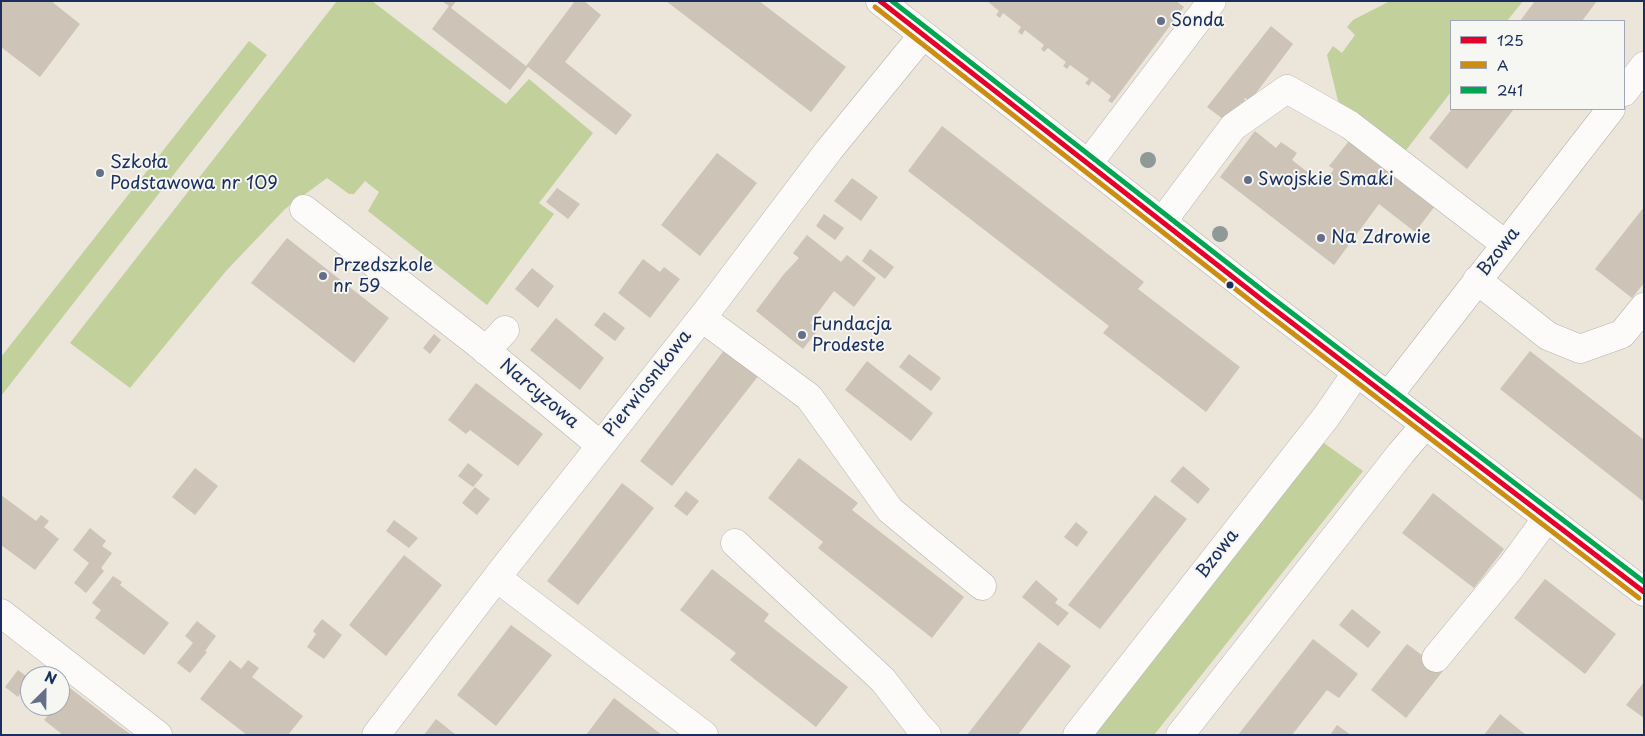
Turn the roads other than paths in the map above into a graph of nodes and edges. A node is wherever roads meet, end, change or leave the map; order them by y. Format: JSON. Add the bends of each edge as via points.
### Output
{"nodes":[{"id":1,"x":1212,"y":1,"type":"edge"},
{"id":2,"x":886,"y":3,"type":"edge"},
{"id":3,"x":922,"y":35,"type":"junction"},
{"id":4,"x":1644,"y":66,"type":"edge"},
{"id":5,"x":1625,"y":91,"type":"edge"},
{"id":6,"x":1609,"y":110,"type":"edge"},
{"id":7,"x":1088,"y":164,"type":"junction"},
{"id":8,"x":304,"y":209,"type":"dead end"},
{"id":9,"x":1162,"y":222,"type":"junction"},
{"id":10,"x":1505,"y":244,"type":"junction"},
{"id":11,"x":1477,"y":280,"type":"junction"},
{"id":12,"x":1644,"y":306,"type":"edge"},
{"id":13,"x":702,"y":318,"type":"junction"},
{"id":14,"x":505,"y":330,"type":"dead end"},
{"id":15,"x":482,"y":347,"type":"junction"},
{"id":16,"x":1357,"y":372,"type":"junction"},
{"id":17,"x":1388,"y":396,"type":"junction"},
{"id":18,"x":1425,"y":425,"type":"junction"},
{"id":19,"x":600,"y":445,"type":"junction"},
{"id":20,"x":1547,"y":518,"type":"junction"},
{"id":21,"x":735,"y":544,"type":"dead end"},
{"id":22,"x":497,"y":578,"type":"junction"},
{"id":23,"x":982,"y":586,"type":"dead end"},
{"id":24,"x":1644,"y":592,"type":"edge"},
{"id":25,"x":1,"y":613,"type":"edge"},
{"id":26,"x":1436,"y":658,"type":"dead end"},
{"id":27,"x":158,"y":735,"type":"edge"},
{"id":28,"x":376,"y":735,"type":"edge"},
{"id":29,"x":704,"y":735,"type":"edge"},
{"id":30,"x":927,"y":735,"type":"edge"},
{"id":31,"x":1077,"y":735,"type":"edge"},
{"id":32,"x":1180,"y":735,"type":"edge"}],
"edges":[{"from":1,"to":7,"type":"street"},
{"from":2,"to":3,"type":"street"},
{"from":3,"to":7,"type":"street"},
{"from":3,"to":13,"type":"street","name":"Pierwiosnkowa","via":[[829,150]]},
{"from":4,"to":5,"type":"street"},
{"from":6,"to":10,"type":"street","name":"Bzowa"},
{"from":7,"to":9,"type":"street"},
{"from":8,"to":15,"type":"street","name":"Narcyzowa"},
{"from":9,"to":10,"type":"street","via":[[1233,127],[1287,89],[1350,125]]},
{"from":9,"to":16,"type":"street"},
{"from":10,"to":11,"type":"street","name":"Bzowa"},
{"from":11,"to":12,"type":"street","via":[[1548,336],[1580,349],[1622,334]]},
{"from":11,"to":17,"type":"street","name":"Bzowa"},
{"from":13,"to":19,"type":"street","name":"Pierwiosnkowa"},
{"from":13,"to":23,"type":"street","via":[[809,397],[890,510]]},
{"from":14,"to":15,"type":"street"},
{"from":15,"to":19,"type":"street","name":"Narcyzowa"},
{"from":16,"to":17,"type":"street"},
{"from":16,"to":31,"type":"street","name":"Bzowa","via":[[1326,417]]},
{"from":17,"to":18,"type":"street"},
{"from":18,"to":20,"type":"street"},
{"from":18,"to":32,"type":"street"},
{"from":19,"to":22,"type":"street","name":"Pierwiosnkowa"},
{"from":20,"to":24,"type":"street"},
{"from":20,"to":26,"type":"street"},
{"from":21,"to":30,"type":"street","via":[[884,680]]},
{"from":22,"to":28,"type":"street","name":"Pierwiosnkowa"},
{"from":22,"to":29,"type":"street"},
{"from":25,"to":27,"type":"street"}]}
